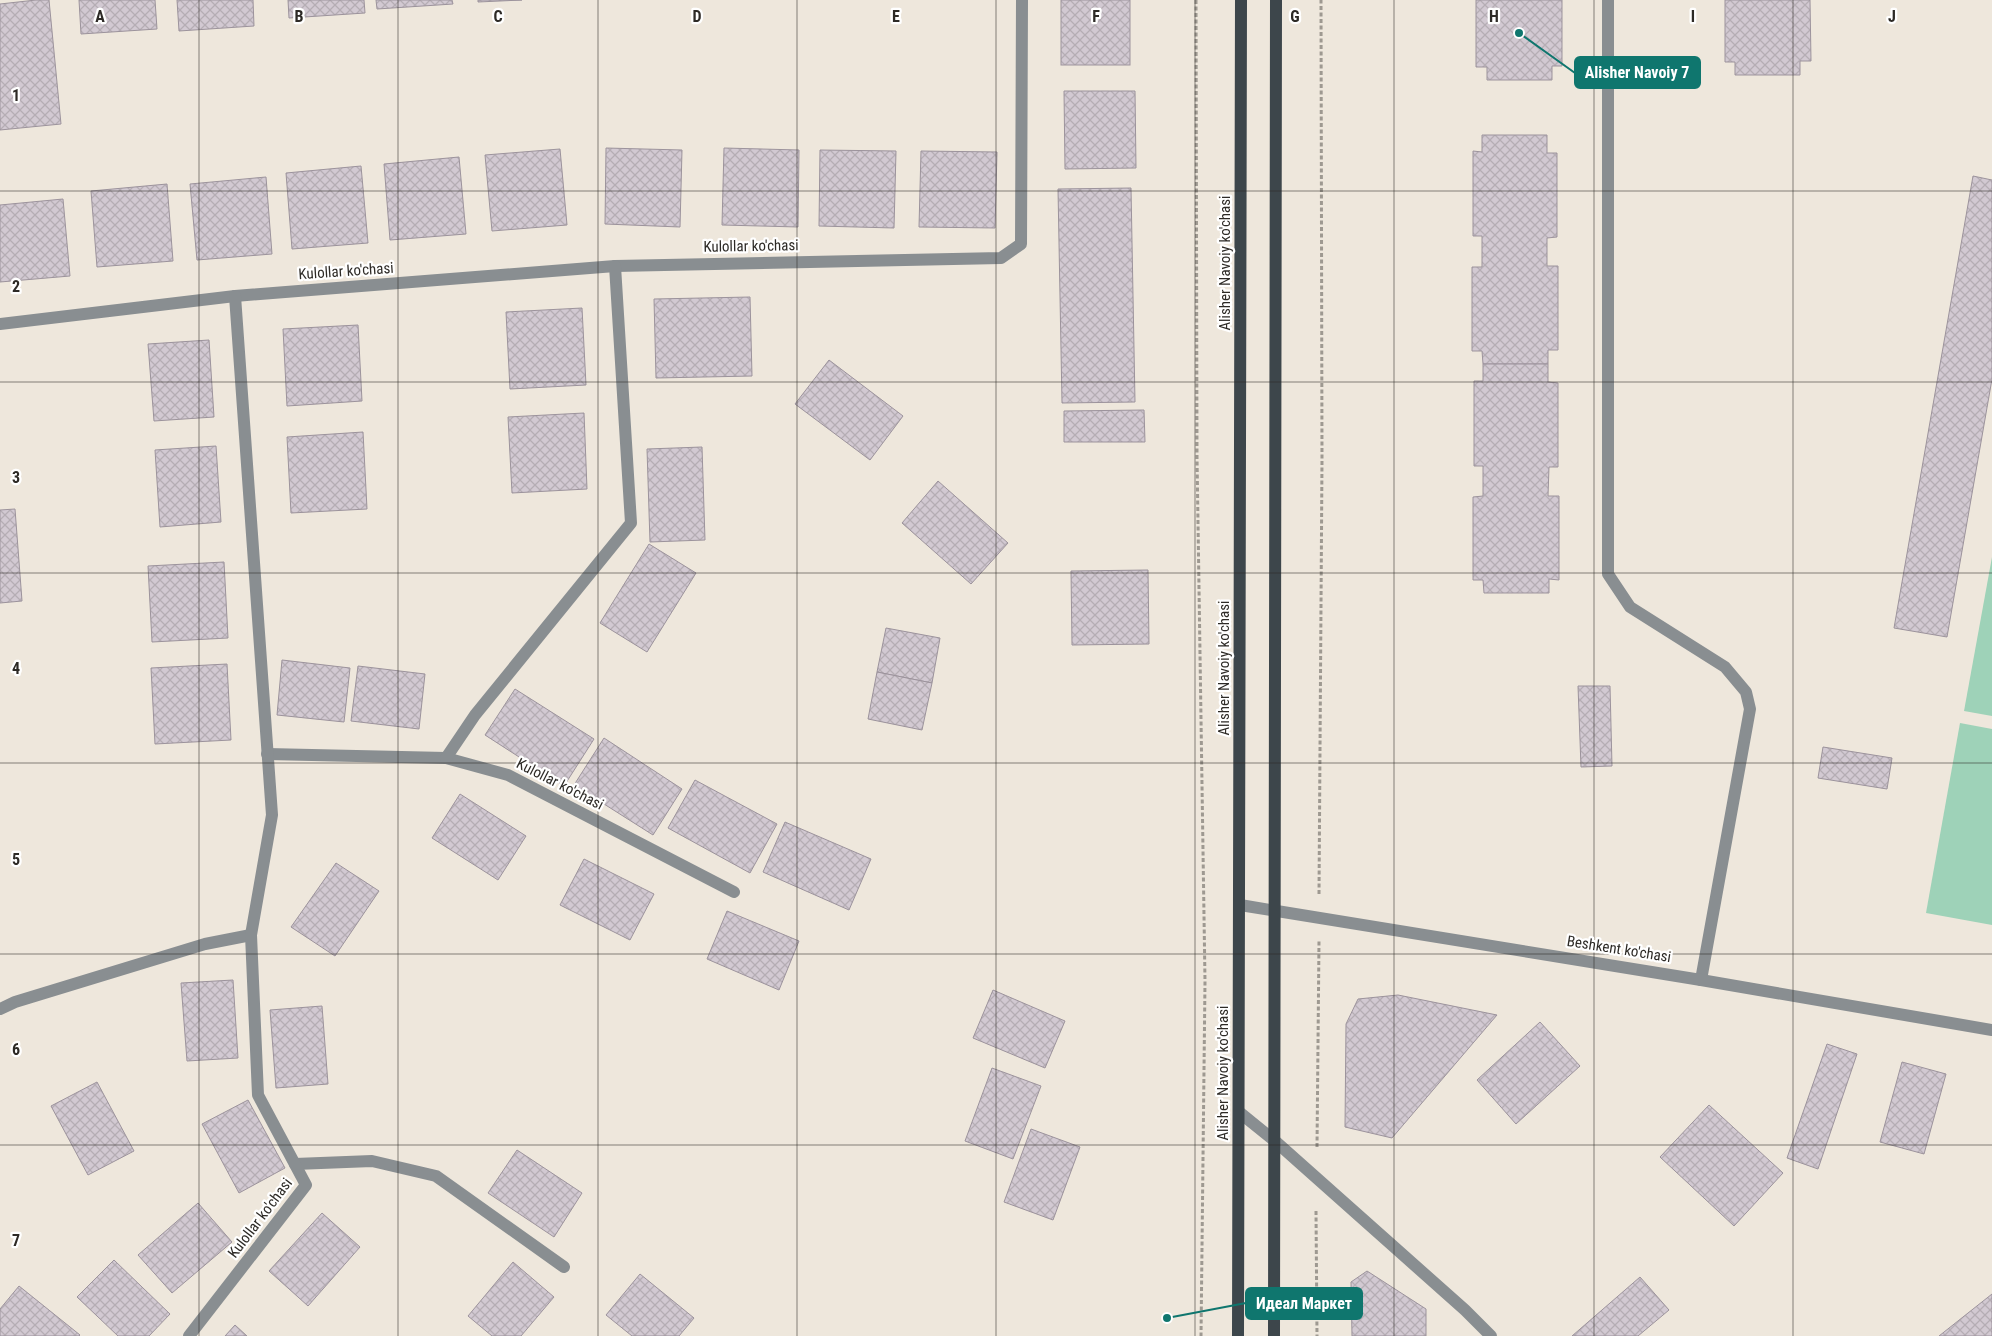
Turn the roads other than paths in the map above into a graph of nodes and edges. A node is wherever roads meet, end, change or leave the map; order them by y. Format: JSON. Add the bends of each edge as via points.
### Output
{"nodes":[{"id":1,"x":1022,"y":0,"type":"edge"},
{"id":2,"x":1241,"y":0,"type":"edge"},
{"id":3,"x":1276,"y":0,"type":"edge"},
{"id":4,"x":1608,"y":0,"type":"edge"},
{"id":5,"x":615,"y":266,"type":"junction"},
{"id":6,"x":235,"y":296,"type":"junction"},
{"id":7,"x":0,"y":324,"type":"edge"},
{"id":8,"x":268,"y":754,"type":"junction"},
{"id":9,"x":446,"y":758,"type":"junction"},
{"id":10,"x":734,"y":892,"type":"dead end"},
{"id":11,"x":1240,"y":905,"type":"junction"},
{"id":12,"x":1274,"y":909,"type":"junction"},
{"id":13,"x":251,"y":935,"type":"junction"},
{"id":14,"x":1702,"y":980,"type":"junction"},
{"id":15,"x":0,"y":1009,"type":"edge"},
{"id":16,"x":1992,"y":1030,"type":"edge"},
{"id":17,"x":1239,"y":1112,"type":"junction"},
{"id":18,"x":1275,"y":1141,"type":"junction"},
{"id":19,"x":295,"y":1164,"type":"junction"},
{"id":20,"x":564,"y":1267,"type":"dead end"},
{"id":21,"x":189,"y":1336,"type":"edge"},
{"id":22,"x":1238,"y":1336,"type":"edge"},
{"id":23,"x":1274,"y":1336,"type":"edge"},
{"id":24,"x":1491,"y":1336,"type":"edge"}],
"edges":[{"from":1,"to":5,"type":"street","name":"Kulollar ko'chasi","via":[[1021,244],[1001,258]]},
{"from":2,"to":11,"type":"main road","name":"Alisher Navoiy ko'chasi"},
{"from":3,"to":12,"type":"main road"},
{"from":4,"to":14,"type":"street","via":[[1608,574],[1630,607],[1725,667],[1746,692],[1750,709]]},
{"from":5,"to":6,"type":"street","name":"Kulollar ko'chasi"},
{"from":5,"to":9,"type":"street","via":[[631,524],[475,715]]},
{"from":6,"to":7,"type":"street","name":"Kulollar ko'chasi"},
{"from":6,"to":8,"type":"street","name":"Kulollar ko'chasi"},
{"from":8,"to":9,"type":"street","name":"Kulollar ko'chasi"},
{"from":8,"to":13,"type":"street","name":"Kulollar ko'chasi","via":[[272,815]]},
{"from":9,"to":10,"type":"street","name":"Kulollar ko'chasi","via":[[508,775]]},
{"from":11,"to":12,"type":"street","name":"Beshkent ko'chasi"},
{"from":11,"to":17,"type":"main road","name":"Alisher Navoiy ko'chasi"},
{"from":12,"to":14,"type":"street","name":"Beshkent ko'chasi"},
{"from":12,"to":18,"type":"main road"},
{"from":13,"to":15,"type":"street","via":[[205,944]]},
{"from":13,"to":19,"type":"street","name":"Kulollar ko'chasi","via":[[258,1095]]},
{"from":14,"to":16,"type":"street","name":"Beshkent ko'chasi"},
{"from":17,"to":18,"type":"street"},
{"from":17,"to":22,"type":"main road","name":"Alisher Navoiy ko'chasi"},
{"from":18,"to":23,"type":"main road"},
{"from":18,"to":24,"type":"street","via":[[1466,1310]]},
{"from":19,"to":20,"type":"street","via":[[372,1161],[436,1176]]},
{"from":19,"to":21,"type":"street","name":"Kulollar ko'chasi","via":[[306,1185]]}]}
